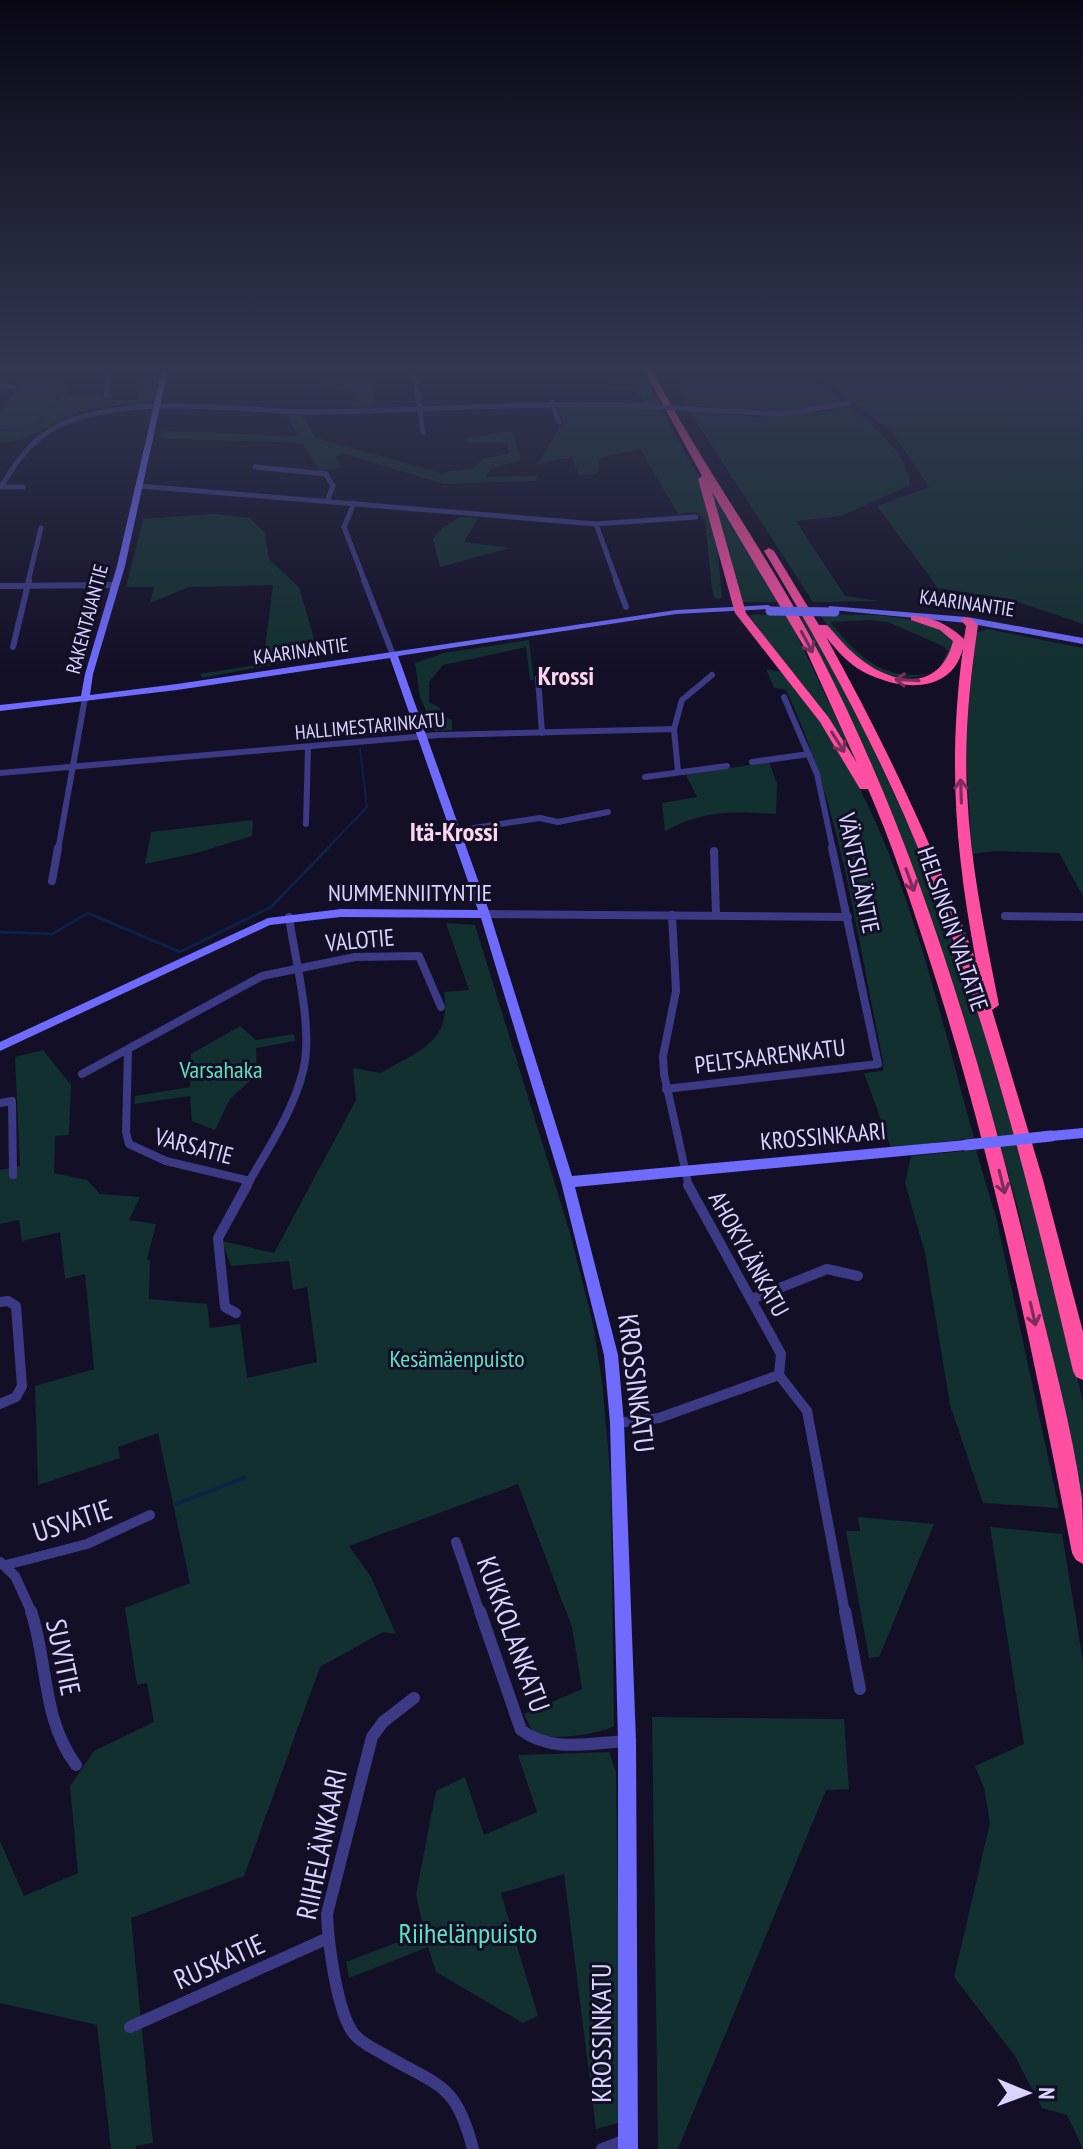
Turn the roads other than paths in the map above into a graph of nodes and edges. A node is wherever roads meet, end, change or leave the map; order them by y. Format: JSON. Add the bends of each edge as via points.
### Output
{"nodes":[{"id":1,"x":143,"y":470,"type":"edge"},
{"id":2,"x":288,"y":470,"type":"edge"},
{"id":3,"x":702,"y":470,"type":"edge"},
{"id":4,"x":706,"y":470,"type":"edge"},
{"id":5,"x":718,"y":470,"type":"edge"},
{"id":6,"x":724,"y":480,"type":"dead end"},
{"id":7,"x":139,"y":486,"type":"junction"},
{"id":8,"x":0,"y":487,"type":"edge"},
{"id":9,"x":23,"y":487,"type":"dead end"},
{"id":10,"x":327,"y":501,"type":"junction"},
{"id":11,"x":354,"y":503,"type":"junction"},
{"id":12,"x":696,"y":517,"type":"dead end"},
{"id":13,"x":596,"y":524,"type":"junction"},
{"id":14,"x":41,"y":528,"type":"dead end"},
{"id":15,"x":765,"y":546,"type":"dead end"},
{"id":16,"x":115,"y":585,"type":"junction"},
{"id":17,"x":0,"y":586,"type":"edge"},
{"id":18,"x":28,"y":587,"type":"junction"},
{"id":19,"x":731,"y":589,"type":"junction"},
{"id":20,"x":798,"y":598,"type":"junction"},
{"id":21,"x":626,"y":607,"type":"dead end"},
{"id":22,"x":719,"y":609,"type":"junction"},
{"id":23,"x":740,"y":610,"type":"junction"},
{"id":24,"x":834,"y":610,"type":"junction"},
{"id":25,"x":915,"y":618,"type":"junction"},
{"id":26,"x":607,"y":623,"type":"junction"},
{"id":27,"x":967,"y":623,"type":"junction"},
{"id":28,"x":959,"y":640,"type":"junction"},
{"id":29,"x":1083,"y":644,"type":"edge"},
{"id":30,"x":13,"y":647,"type":"dead end"},
{"id":31,"x":393,"y":655,"type":"junction"},
{"id":32,"x":712,"y":675,"type":"dead end"},
{"id":33,"x":538,"y":678,"type":"dead end"},
{"id":34,"x":784,"y":697,"type":"dead end"},
{"id":35,"x":85,"y":698,"type":"junction"},
{"id":36,"x":0,"y":708,"type":"edge"},
{"id":37,"x":674,"y":729,"type":"junction"},
{"id":38,"x":542,"y":733,"type":"junction"},
{"id":39,"x":421,"y":738,"type":"junction"},
{"id":40,"x":308,"y":748,"type":"junction"},
{"id":41,"x":809,"y":754,"type":"junction"},
{"id":42,"x":752,"y":762,"type":"dead end"},
{"id":43,"x":74,"y":765,"type":"junction"},
{"id":44,"x":727,"y":766,"type":"dead end"},
{"id":45,"x":678,"y":772,"type":"junction"},
{"id":46,"x":0,"y":773,"type":"edge"},
{"id":47,"x":645,"y":777,"type":"dead end"},
{"id":48,"x":608,"y":812,"type":"dead end"},
{"id":49,"x":306,"y":824,"type":"dead end"},
{"id":50,"x":454,"y":831,"type":"junction"},
{"id":51,"x":894,"y":837,"type":"junction"},
{"id":52,"x":714,"y":851,"type":"dead end"},
{"id":53,"x":52,"y":881,"type":"dead end"},
{"id":54,"x":485,"y":914,"type":"junction"},
{"id":55,"x":672,"y":915,"type":"junction"},
{"id":56,"x":716,"y":915,"type":"junction"},
{"id":57,"x":1005,"y":916,"type":"dead end"},
{"id":58,"x":289,"y":917,"type":"junction"},
{"id":59,"x":848,"y":917,"type":"junction"},
{"id":60,"x":1083,"y":917,"type":"edge"},
{"id":61,"x":297,"y":968,"type":"junction"},
{"id":62,"x":441,"y":1007,"type":"dead end"},
{"id":63,"x":0,"y":1047,"type":"edge"},
{"id":64,"x":128,"y":1050,"type":"junction"},
{"id":65,"x":1001,"y":1061,"type":"junction"},
{"id":66,"x":878,"y":1064,"type":"joint"},
{"id":67,"x":82,"y":1074,"type":"dead end"},
{"id":68,"x":666,"y":1089,"type":"junction"},
{"id":69,"x":0,"y":1103,"type":"edge"},
{"id":70,"x":1083,"y":1133,"type":"edge"},
{"id":71,"x":687,"y":1170,"type":"junction"},
{"id":72,"x":13,"y":1175,"type":"dead end"},
{"id":73,"x":250,"y":1181,"type":"junction"},
{"id":74,"x":567,"y":1182,"type":"junction"},
{"id":75,"x":858,"y":1276,"type":"dead end"},
{"id":76,"x":752,"y":1299,"type":"junction"},
{"id":77,"x":0,"y":1302,"type":"edge"},
{"id":78,"x":236,"y":1313,"type":"dead end"},
{"id":79,"x":1083,"y":1371,"type":"edge"},
{"id":80,"x":779,"y":1375,"type":"junction"},
{"id":81,"x":0,"y":1404,"type":"edge"},
{"id":82,"x":617,"y":1423,"type":"junction"},
{"id":83,"x":150,"y":1515,"type":"dead end"},
{"id":84,"x":456,"y":1542,"type":"dead end"},
{"id":85,"x":1083,"y":1553,"type":"edge"},
{"id":86,"x":3,"y":1563,"type":"edge"},
{"id":87,"x":860,"y":1689,"type":"dead end"},
{"id":88,"x":414,"y":1698,"type":"dead end"},
{"id":89,"x":627,"y":1741,"type":"junction"},
{"id":90,"x":76,"y":1765,"type":"dead end"},
{"id":91,"x":328,"y":1938,"type":"junction"},
{"id":92,"x":130,"y":2027,"type":"dead end"},
{"id":93,"x":628,"y":2144,"type":"edge"},
{"id":94,"x":473,"y":2149,"type":"edge"},
{"id":95,"x":602,"y":2149,"type":"edge"}],
"edges":[{"from":1,"to":7,"type":"street","name":"RAKENTAJANTIE"},
{"from":2,"to":10,"type":"street","via":[[326,474],[333,486]]},
{"from":3,"to":19,"type":"highway"},
{"from":4,"to":51,"type":"highway","name":"HELSINGIN VALTATIE","one_way":true,"via":[[806,639]]},
{"from":5,"to":6,"type":"highway"},
{"from":7,"to":10,"type":"street"},
{"from":7,"to":16,"type":"street","name":"RAKENTAJANTIE"},
{"from":8,"to":9,"type":"street"},
{"from":10,"to":11,"type":"street"},
{"from":11,"to":13,"type":"street"},
{"from":11,"to":31,"type":"street","via":[[344,527]]},
{"from":12,"to":13,"type":"street"},
{"from":13,"to":21,"type":"street"},
{"from":14,"to":18,"type":"street"},
{"from":15,"to":20,"type":"highway","name":"HELSINGIN VALTATIE"},
{"from":16,"to":18,"type":"street"},
{"from":16,"to":35,"type":"street","name":"RAKENTAJANTIE"},
{"from":17,"to":18,"type":"street"},
{"from":18,"to":30,"type":"street"},
{"from":19,"to":22,"type":"highway"},
{"from":19,"to":23,"type":"highway"},
{"from":28,"to":20,"type":"highway","one_way":true,"via":[[954,664],[942,676],[893,680],[864,668],[846,653]]},
{"from":20,"to":65,"type":"highway","name":"HELSINGIN VALTATIE","via":[[870,729],[915,827]]},
{"from":22,"to":23,"type":"street","name":"KAARINANTIE"},
{"from":22,"to":26,"type":"street","name":"KAARINANTIE"},
{"from":23,"to":24,"type":"street","name":"KAARINANTIE","bridge":true},
{"from":23,"to":26,"type":"street","name":"KAARINANTIE"},
{"from":23,"to":51,"type":"highway","one_way":true,"via":[[825,721]]},
{"from":24,"to":25,"type":"street","name":"KAARINANTIE"},
{"from":24,"to":27,"type":"street","name":"KAARINANTIE"},
{"from":25,"to":27,"type":"street","name":"KAARINANTIE"},
{"from":25,"to":28,"type":"highway","via":[[944,628]]},
{"from":26,"to":31,"type":"street","name":"KAARINANTIE"},
{"from":27,"to":28,"type":"highway"},
{"from":27,"to":29,"type":"street","name":"KAARINANTIE"},
{"from":65,"to":27,"type":"highway","one_way":true,"via":[[973,915],[961,805]]},
{"from":31,"to":35,"type":"street","name":"KAARINANTIE"},
{"from":31,"to":39,"type":"street","name":"KROSSINKATU"},
{"from":32,"to":37,"type":"street","via":[[682,700]]},
{"from":33,"to":38,"type":"street"},
{"from":34,"to":41,"type":"street","name":"VÄNTSILÄNTIE"},
{"from":35,"to":36,"type":"street","name":"KAARINANTIE"},
{"from":35,"to":43,"type":"street","name":"RAKENTAJANTIE"},
{"from":37,"to":38,"type":"street","name":"HALLIMESTARINKATU"},
{"from":37,"to":45,"type":"street"},
{"from":38,"to":39,"type":"street","name":"HALLIMESTARINKATU"},
{"from":39,"to":40,"type":"street","name":"HALLIMESTARINKATU"},
{"from":39,"to":50,"type":"street","name":"KROSSINKATU"},
{"from":40,"to":43,"type":"street","name":"HALLIMESTARINKATU"},
{"from":40,"to":49,"type":"street"},
{"from":41,"to":42,"type":"street"},
{"from":41,"to":59,"type":"street","name":"VÄNTSILÄNTIE"},
{"from":43,"to":46,"type":"street","name":"HALLIMESTARINKATU"},
{"from":43,"to":53,"type":"street","name":"RAKENTAJANTIE"},
{"from":44,"to":45,"type":"street"},
{"from":45,"to":47,"type":"street"},
{"from":48,"to":50,"type":"street"},
{"from":50,"to":54,"type":"street","name":"KROSSINKATU"},
{"from":51,"to":85,"type":"highway","name":"HELSINGIN VALTATIE","one_way":true,"via":[[965,1044],[998,1165]]},
{"from":52,"to":56,"type":"street"},
{"from":54,"to":55,"type":"street","name":"NUMMENNIITYNTIE"},
{"from":54,"to":58,"type":"street","name":"NUMMENNIITYNTIE"},
{"from":54,"to":74,"type":"street","name":"KROSSINKATU"},
{"from":55,"to":56,"type":"street","name":"NUMMENNIITYNTIE"},
{"from":55,"to":68,"type":"street","name":"AHOKYLÄNKATU","via":[[676,991],[663,1056]]},
{"from":56,"to":59,"type":"street","name":"NUMMENNIITYNTIE"},
{"from":57,"to":60,"type":"street"},
{"from":58,"to":61,"type":"street"},
{"from":58,"to":63,"type":"street","name":"NUMMENNIITYNTIE","via":[[245,930]]},
{"from":59,"to":66,"type":"street","name":"VÄNTSILÄNTIE"},
{"from":61,"to":62,"type":"street","name":"VALOTIE","via":[[364,956],[419,956]]},
{"from":61,"to":64,"type":"street","via":[[256,979]]},
{"from":61,"to":73,"type":"street","via":[[306,1037],[304,1069],[291,1106]]},
{"from":64,"to":67,"type":"street"},
{"from":64,"to":73,"type":"street","name":"VARSATIE","via":[[129,1144],[166,1161]]},
{"from":65,"to":79,"type":"highway","name":"HELSINGIN VALTATIE"},
{"from":66,"to":68,"type":"street","name":"PELTSAARENKATU"},
{"from":68,"to":71,"type":"street","name":"AHOKYLÄNKATU"},
{"from":69,"to":72,"type":"street","via":[[12,1101]]},
{"from":70,"to":71,"type":"street","name":"KROSSINKAARI","bridge":true},
{"from":71,"to":74,"type":"street","name":"KROSSINKAARI"},
{"from":71,"to":76,"type":"street","name":"AHOKYLÄNKATU","via":[[695,1202]]},
{"from":73,"to":78,"type":"street","via":[[217,1244],[225,1307]]},
{"from":74,"to":82,"type":"street","name":"KROSSINKATU","via":[[611,1355]]},
{"from":75,"to":76,"type":"street","via":[[827,1269]]},
{"from":76,"to":80,"type":"street","name":"AHOKYLÄNKATU","via":[[781,1354]]},
{"from":77,"to":81,"type":"street","via":[[16,1306],[22,1386],[16,1397]]},
{"from":80,"to":82,"type":"street","via":[[659,1418]]},
{"from":80,"to":87,"type":"street","name":"AHOKYLÄNKATU","via":[[798,1395],[812,1425]]},
{"from":82,"to":89,"type":"street","name":"KROSSINKATU"},
{"from":83,"to":86,"type":"street","name":"USVATIE","via":[[97,1541]]},
{"from":84,"to":89,"type":"street","name":"KUKKOLANKATU","via":[[521,1730],[552,1745]]},
{"from":86,"to":90,"type":"street","name":"SUVITIE","via":[[37,1632],[55,1729]]},
{"from":88,"to":91,"type":"street","name":"RIIHELÄNKAARI","via":[[372,1737],[330,1901]]},
{"from":89,"to":93,"type":"street","name":"KROSSINKATU"},
{"from":91,"to":92,"type":"street","name":"RUSKATIE"},
{"from":91,"to":94,"type":"street","name":"RIIHELÄNKAARI","via":[[353,2033],[452,2094],[464,2114]]},
{"from":93,"to":95,"type":"street"}]}
